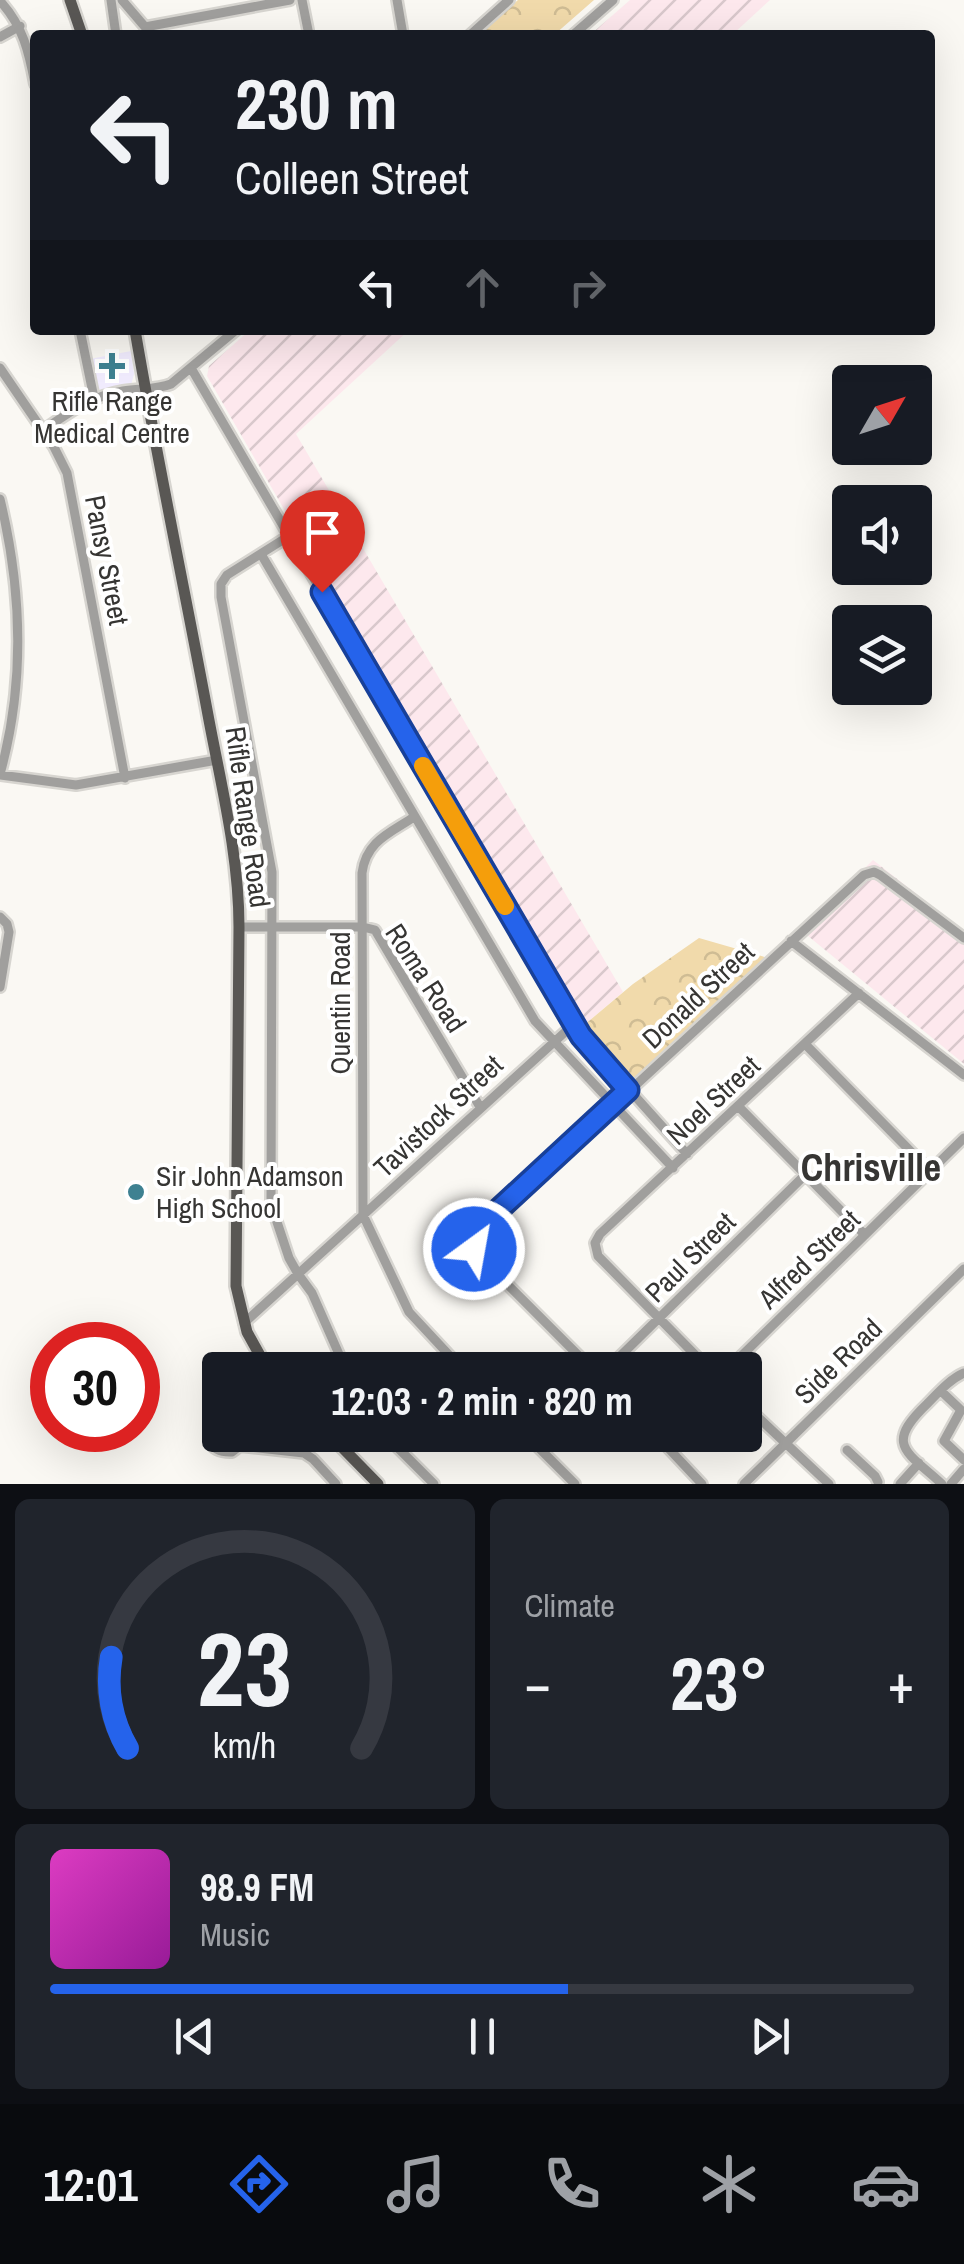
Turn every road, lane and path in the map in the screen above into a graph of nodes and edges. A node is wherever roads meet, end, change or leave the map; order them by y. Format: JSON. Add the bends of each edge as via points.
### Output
{"nodes":[{"id":1,"x":70,"y":0,"type":"edge"},
{"id":2,"x":111,"y":0,"type":"edge"},
{"id":3,"x":122,"y":0,"type":"edge"},
{"id":4,"x":290,"y":0,"type":"edge"},
{"id":5,"x":302,"y":0,"type":"edge"},
{"id":6,"x":397,"y":0,"type":"edge"},
{"id":7,"x":492,"y":0,"type":"edge"},
{"id":8,"x":509,"y":0,"type":"edge"},
{"id":9,"x":613,"y":0,"type":"edge"},
{"id":10,"x":0,"y":1,"type":"edge"},
{"id":11,"x":495,"y":12,"type":"junction"},
{"id":12,"x":20,"y":26,"type":"junction"},
{"id":13,"x":80,"y":30,"type":"edge"},
{"id":14,"x":115,"y":30,"type":"edge"},
{"id":15,"x":147,"y":30,"type":"edge"},
{"id":16,"x":153,"y":30,"type":"edge"},
{"id":17,"x":308,"y":30,"type":"edge"},
{"id":18,"x":402,"y":30,"type":"edge"},
{"id":19,"x":475,"y":30,"type":"edge"},
{"id":20,"x":579,"y":30,"type":"edge"},
{"id":21,"x":0,"y":37,"type":"edge"},
{"id":22,"x":30,"y":61,"type":"edge"},
{"id":23,"x":81,"y":335,"type":"edge"},
{"id":24,"x":137,"y":335,"type":"edge"},
{"id":25,"x":230,"y":335,"type":"edge"},
{"id":26,"x":0,"y":368,"type":"edge"},
{"id":27,"x":191,"y":368,"type":"junction"},
{"id":28,"x":144,"y":388,"type":"junction"},
{"id":29,"x":94,"y":398,"type":"junction"},
{"id":30,"x":42,"y":431,"type":"junction"},
{"id":31,"x":0,"y":499,"type":"edge"},
{"id":32,"x":289,"y":536,"type":"junction"},
{"id":33,"x":261,"y":554,"type":"junction"},
{"id":34,"x":216,"y":760,"type":"junction"},
{"id":35,"x":0,"y":775,"type":"edge"},
{"id":36,"x":124,"y":778,"type":"junction"},
{"id":37,"x":414,"y":817,"type":"junction"},
{"id":38,"x":4,"y":921,"type":"edge"},
{"id":39,"x":239,"y":927,"type":"junction"},
{"id":40,"x":364,"y":927,"type":"junction"},
{"id":41,"x":271,"y":928,"type":"junction"},
{"id":42,"x":964,"y":938,"type":"edge"},
{"id":43,"x":791,"y":940,"type":"junction"},
{"id":44,"x":0,"y":988,"type":"edge"},
{"id":45,"x":859,"y":993,"type":"junction"},
{"id":46,"x":574,"y":1024,"type":"junction"},
{"id":47,"x":552,"y":1042,"type":"junction"},
{"id":48,"x":805,"y":1044,"type":"junction"},
{"id":49,"x":964,"y":1075,"type":"edge"},
{"id":50,"x":628,"y":1090,"type":"junction"},
{"id":51,"x":614,"y":1104,"type":"junction"},
{"id":52,"x":739,"y":1106,"type":"junction"},
{"id":53,"x":480,"y":1107,"type":"junction"},
{"id":54,"x":964,"y":1138,"type":"edge"},
{"id":55,"x":688,"y":1154,"type":"junction"},
{"id":56,"x":672,"y":1168,"type":"junction"},
{"id":57,"x":931,"y":1172,"type":"junction"},
{"id":58,"x":805,"y":1174,"type":"junction"},
{"id":59,"x":363,"y":1215,"type":"junction"},
{"id":60,"x":865,"y":1235,"type":"junction"},
{"id":61,"x":964,"y":1270,"type":"edge"},
{"id":62,"x":298,"y":1274,"type":"junction"},
{"id":63,"x":659,"y":1318,"type":"junction"},
{"id":64,"x":244,"y":1323,"type":"junction"},
{"id":65,"x":258,"y":1352,"type":"edge"},
{"id":66,"x":338,"y":1352,"type":"edge"},
{"id":67,"x":446,"y":1352,"type":"edge"},
{"id":68,"x":576,"y":1352,"type":"edge"},
{"id":69,"x":624,"y":1352,"type":"edge"},
{"id":70,"x":692,"y":1352,"type":"edge"},
{"id":71,"x":745,"y":1352,"type":"edge"},
{"id":72,"x":964,"y":1373,"type":"edge"},
{"id":73,"x":941,"y":1390,"type":"junction"},
{"id":74,"x":762,"y":1422,"type":"edge"},
{"id":75,"x":784,"y":1444,"type":"junction"},
{"id":76,"x":846,"y":1450,"type":"dead end"},
{"id":77,"x":294,"y":1452,"type":"edge"},
{"id":78,"x":347,"y":1452,"type":"edge"},
{"id":79,"x":402,"y":1452,"type":"edge"},
{"id":80,"x":546,"y":1452,"type":"edge"},
{"id":81,"x":672,"y":1452,"type":"edge"},
{"id":82,"x":964,"y":1460,"type":"edge"},
{"id":83,"x":919,"y":1463,"type":"junction"},
{"id":84,"x":964,"y":1470,"type":"edge"},
{"id":85,"x":878,"y":1483,"type":"edge"},
{"id":86,"x":336,"y":1484,"type":"edge"},
{"id":87,"x":378,"y":1484,"type":"edge"},
{"id":88,"x":434,"y":1484,"type":"edge"},
{"id":89,"x":574,"y":1484,"type":"edge"},
{"id":90,"x":702,"y":1484,"type":"edge"},
{"id":91,"x":744,"y":1484,"type":"edge"},
{"id":92,"x":830,"y":1484,"type":"edge"},
{"id":93,"x":900,"y":1484,"type":"edge"},
{"id":94,"x":942,"y":1484,"type":"edge"},
{"id":95,"x":951,"y":1484,"type":"edge"}],
"edges":[{"from":1,"to":13,"type":"main road"},
{"from":2,"to":14,"type":"street"},
{"from":3,"to":15,"type":"street"},
{"from":4,"to":16,"type":"street"},
{"from":5,"to":17,"type":"street"},
{"from":6,"to":18,"type":"street"},
{"from":7,"to":11,"type":"street"},
{"from":8,"to":11,"type":"street"},
{"from":9,"to":20,"type":"street"},
{"from":10,"to":12,"type":"street"},
{"from":11,"to":19,"type":"street"},
{"from":12,"to":21,"type":"street"},
{"from":12,"to":22,"type":"street"},
{"from":23,"to":29,"type":"street"},
{"from":24,"to":28,"type":"main road","name":"Rifle Range Road"},
{"from":25,"to":27,"type":"street"},
{"from":26,"to":30,"type":"street","name":"Pansy Street"},
{"from":27,"to":28,"type":"street","via":[[166,386]]},
{"from":27,"to":32,"type":"street"},
{"from":28,"to":29,"type":"street"},
{"from":28,"to":34,"type":"main road","name":"Rifle Range Road"},
{"from":29,"to":30,"type":"street"},
{"from":30,"to":36,"type":"street","name":"Pansy Street","via":[[68,473]]},
{"from":31,"to":35,"type":"street","via":[[18,646]]},
{"from":32,"to":33,"type":"street","name":"Rifle Range Road"},
{"from":32,"to":46,"type":"street"},
{"from":33,"to":37,"type":"street"},
{"from":33,"to":41,"type":"street","name":"Rifle Range Road","via":[[227,575],[221,590],[271,867]]},
{"from":34,"to":36,"type":"street"},
{"from":34,"to":39,"type":"main road","name":"Rifle Range Road","via":[[235,859]]},
{"from":35,"to":36,"type":"street","via":[[67,785]]},
{"from":37,"to":40,"type":"street","name":"Quentin Road","via":[[366,854]]},
{"from":37,"to":47,"type":"street"},
{"from":38,"to":44,"type":"street","via":[[9,936]]},
{"from":39,"to":41,"type":"street"},
{"from":39,"to":64,"type":"main road","name":"Rifle Range Road","via":[[236,1256]]},
{"from":40,"to":41,"type":"street"},
{"from":40,"to":53,"type":"street","name":"Roma Road","via":[[378,936]]},
{"from":40,"to":59,"type":"street","name":"Quentin Road"},
{"from":41,"to":62,"type":"street","name":"Rifle Range Road","via":[[269,1188]]},
{"from":42,"to":43,"type":"street","name":"Donald Street","via":[[870,872]]},
{"from":43,"to":45,"type":"street"},
{"from":43,"to":50,"type":"street","name":"Donald Street"},
{"from":45,"to":48,"type":"street","name":"Noel Street"},
{"from":45,"to":49,"type":"street"},
{"from":46,"to":47,"type":"street","name":"Tavistock Street"},
{"from":46,"to":50,"type":"street"},
{"from":47,"to":51,"type":"street"},
{"from":47,"to":53,"type":"street","name":"Tavistock Street"},
{"from":48,"to":52,"type":"street","name":"Noel Street"},
{"from":48,"to":57,"type":"street"},
{"from":50,"to":51,"type":"street","name":"Donald Street"},
{"from":50,"to":55,"type":"street"},
{"from":51,"to":56,"type":"street"},
{"from":51,"to":68,"type":"street","name":"Donald Street","via":[[476,1232],[473,1245]]},
{"from":52,"to":55,"type":"street","name":"Noel Street"},
{"from":52,"to":58,"type":"street"},
{"from":53,"to":59,"type":"street","name":"Tavistock Street"},
{"from":54,"to":57,"type":"street","name":"Alfred Street"},
{"from":55,"to":56,"type":"street","name":"Noel Street"},
{"from":56,"to":63,"type":"street","name":"Noel Street","via":[[594,1247]]},
{"from":57,"to":60,"type":"street","name":"Alfred Street"},
{"from":58,"to":60,"type":"street"},
{"from":58,"to":63,"type":"street","name":"Paul Street"},
{"from":59,"to":62,"type":"street","name":"Tavistock Street"},
{"from":59,"to":67,"type":"street","via":[[409,1312]]},
{"from":60,"to":71,"type":"street","name":"Alfred Street"},
{"from":61,"to":75,"type":"street","name":"Side Road"},
{"from":62,"to":64,"type":"street","name":"Tavistock Street"},
{"from":62,"to":66,"type":"street","name":"Rifle Range Road"},
{"from":63,"to":69,"type":"street","name":"Paul Street"},
{"from":63,"to":70,"type":"street"},
{"from":64,"to":65,"type":"main road","name":"Rifle Range Road"},
{"from":72,"to":73,"type":"street"},
{"from":73,"to":82,"type":"street","via":[[961,1410],[944,1440]]},
{"from":73,"to":83,"type":"street","via":[[903,1432]]},
{"from":74,"to":75,"type":"street"},
{"from":75,"to":91,"type":"street","name":"Side Road"},
{"from":75,"to":92,"type":"street"},
{"from":76,"to":85,"type":"street"},
{"from":77,"to":86,"type":"street","via":[[313,1459]]},
{"from":78,"to":87,"type":"main road"},
{"from":79,"to":88,"type":"street"},
{"from":80,"to":89,"type":"street"},
{"from":81,"to":90,"type":"street"},
{"from":83,"to":93,"type":"street"},
{"from":83,"to":94,"type":"street"},
{"from":84,"to":95,"type":"street"}]}
